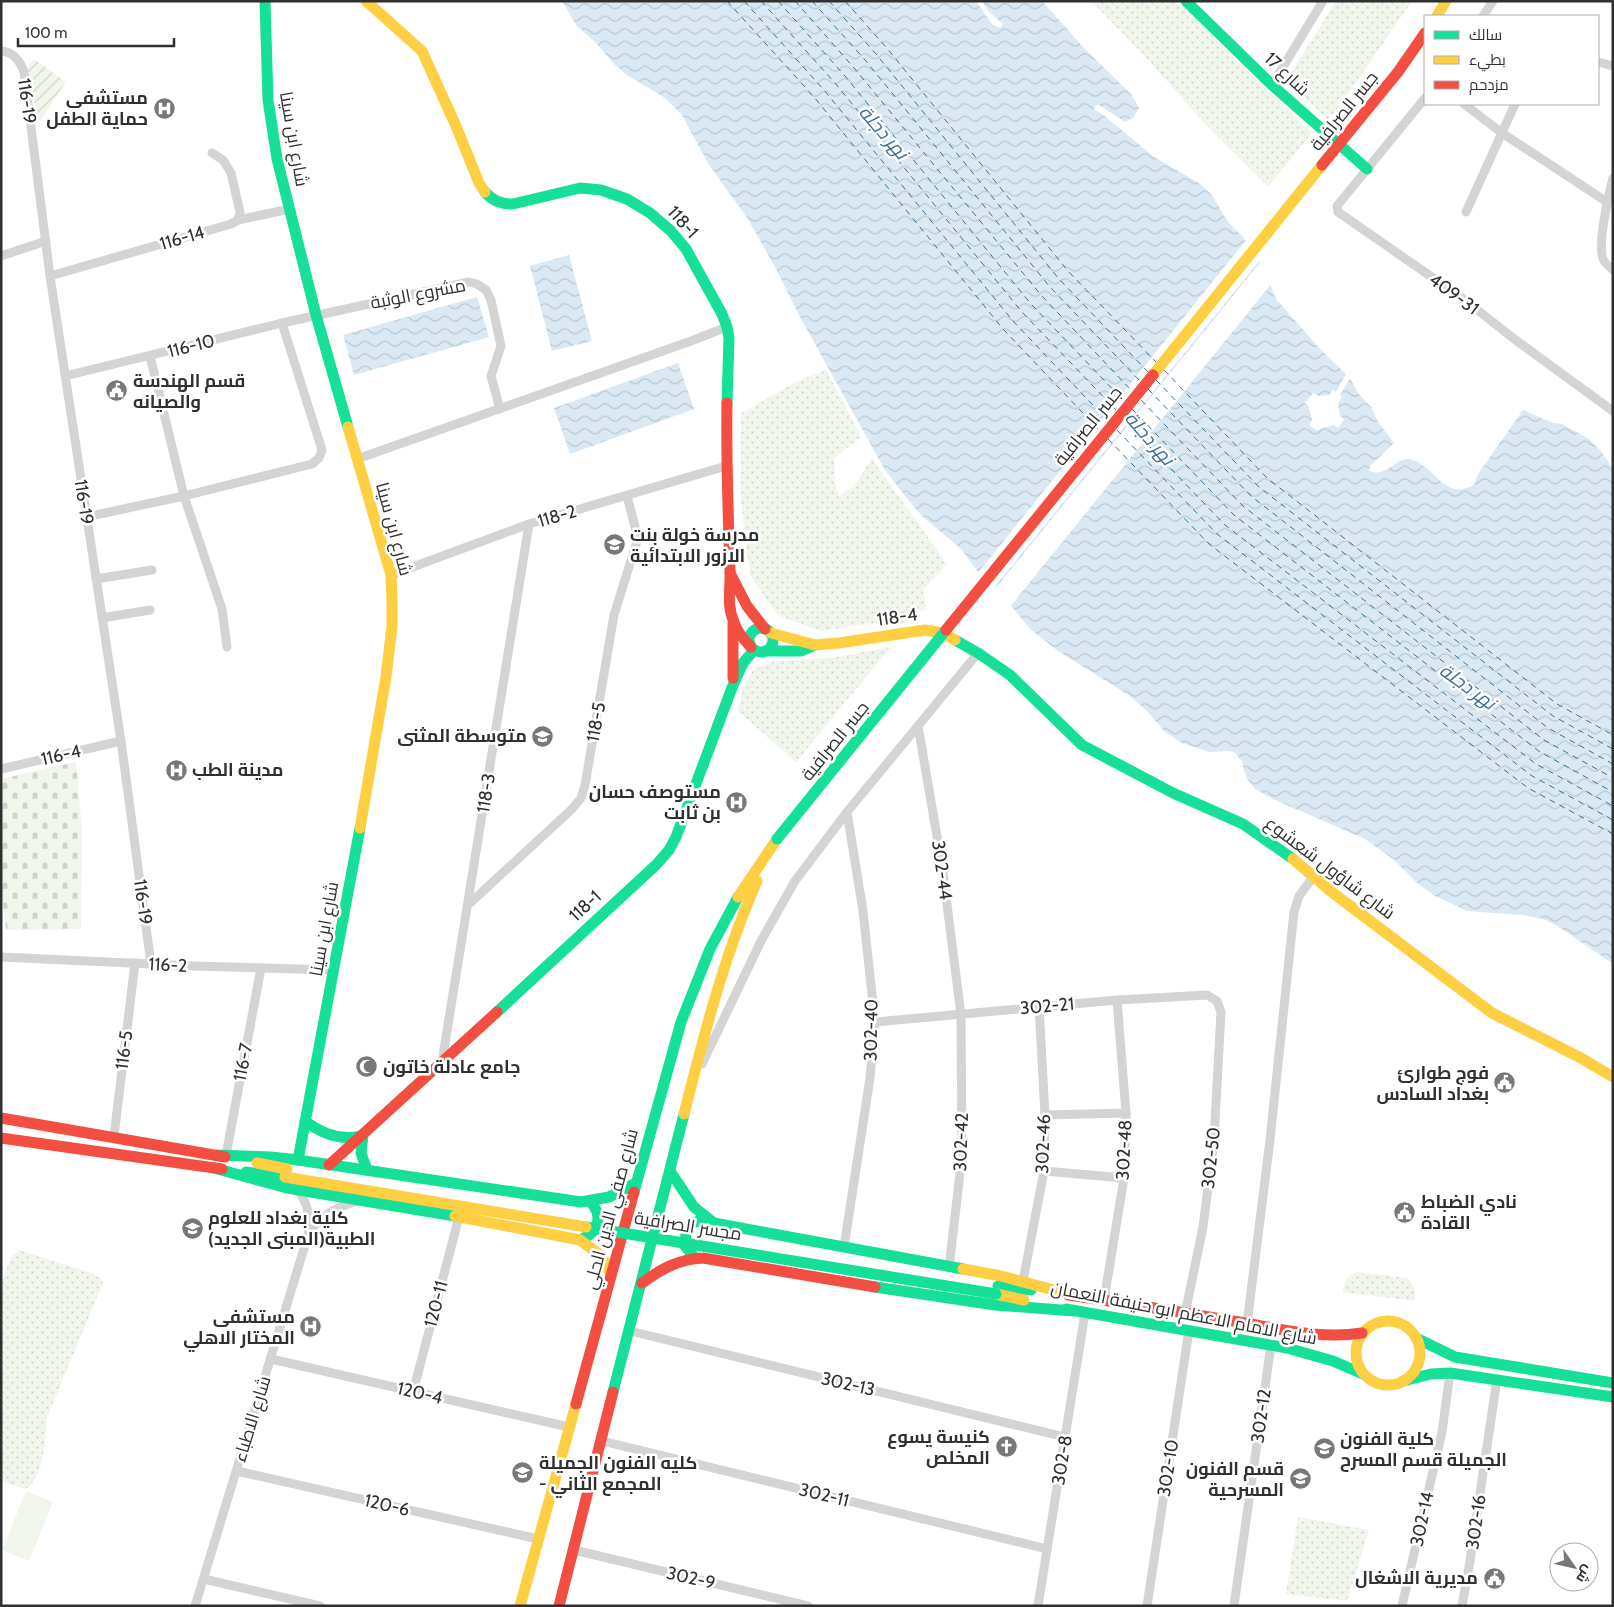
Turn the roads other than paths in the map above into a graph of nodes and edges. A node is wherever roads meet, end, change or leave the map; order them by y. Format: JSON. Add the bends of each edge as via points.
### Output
{"nodes":[{"id":1,"x":264,"y":1,"type":"edge"},
{"id":2,"x":366,"y":1,"type":"edge"},
{"id":3,"x":1186,"y":1,"type":"edge"},
{"id":4,"x":1323,"y":1,"type":"edge"},
{"id":5,"x":1446,"y":1,"type":"edge"},
{"id":6,"x":1493,"y":1,"type":"edge"},
{"id":7,"x":1438,"y":15,"type":"edge"},
{"id":8,"x":1484,"y":15,"type":"edge"},
{"id":9,"x":1424,"y":34,"type":"edge"},
{"id":10,"x":1,"y":51,"type":"edge"},
{"id":11,"x":1599,"y":62,"type":"edge"},
{"id":12,"x":1613,"y":66,"type":"edge"},
{"id":13,"x":1272,"y":85,"type":"junction"},
{"id":14,"x":1424,"y":99,"type":"edge"},
{"id":15,"x":1465,"y":105,"type":"edge"},
{"id":16,"x":1515,"y":105,"type":"edge"},
{"id":17,"x":1502,"y":133,"type":"junction"},
{"id":18,"x":212,"y":152,"type":"dead end"},
{"id":19,"x":1367,"y":169,"type":"junction"},
{"id":20,"x":1613,"y":178,"type":"edge"},
{"id":21,"x":1607,"y":202,"type":"junction"},
{"id":22,"x":290,"y":209,"type":"junction"},
{"id":23,"x":1466,"y":212,"type":"dead end"},
{"id":24,"x":238,"y":220,"type":"junction"},
{"id":25,"x":46,"y":241,"type":"junction"},
{"id":26,"x":1,"y":256,"type":"edge"},
{"id":27,"x":1613,"y":270,"type":"edge"},
{"id":28,"x":50,"y":276,"type":"junction"},
{"id":29,"x":316,"y":315,"type":"junction"},
{"id":30,"x":282,"y":323,"type":"junction"},
{"id":31,"x":727,"y":327,"type":"junction"},
{"id":32,"x":150,"y":356,"type":"junction"},
{"id":33,"x":65,"y":376,"type":"junction"},
{"id":34,"x":500,"y":409,"type":"junction"},
{"id":35,"x":1613,"y":411,"type":"edge"},
{"id":36,"x":357,"y":459,"type":"junction"},
{"id":37,"x":726,"y":466,"type":"junction"},
{"id":38,"x":184,"y":496,"type":"junction"},
{"id":39,"x":627,"y":496,"type":"junction"},
{"id":40,"x":86,"y":517,"type":"junction"},
{"id":41,"x":529,"y":524,"type":"junction"},
{"id":42,"x":152,"y":570,"type":"dead end"},
{"id":43,"x":730,"y":573,"type":"junction"},
{"id":44,"x":391,"y":575,"type":"junction"},
{"id":45,"x":96,"y":579,"type":"junction"},
{"id":46,"x":150,"y":610,"type":"dead end"},
{"id":47,"x":102,"y":618,"type":"junction"},
{"id":48,"x":733,"y":621,"type":"junction"},
{"id":49,"x":768,"y":631,"type":"junction"},
{"id":50,"x":815,"y":644,"type":"junction"},
{"id":51,"x":227,"y":646,"type":"dead end"},
{"id":52,"x":752,"y":648,"type":"junction"},
{"id":53,"x":766,"y":651,"type":"junction"},
{"id":54,"x":978,"y":653,"type":"junction"},
{"id":55,"x":733,"y":685,"type":"junction"},
{"id":56,"x":918,"y":726,"type":"junction"},
{"id":57,"x":121,"y":741,"type":"junction"},
{"id":58,"x":1,"y":769,"type":"edge"},
{"id":59,"x":847,"y":812,"type":"junction"},
{"id":60,"x":777,"y":839,"type":"junction"},
{"id":61,"x":1314,"y":876,"type":"junction"},
{"id":62,"x":468,"y":905,"type":"junction"},
{"id":63,"x":1,"y":957,"type":"edge"},
{"id":64,"x":135,"y":963,"type":"junction"},
{"id":65,"x":151,"y":964,"type":"junction"},
{"id":66,"x":261,"y":968,"type":"junction"},
{"id":67,"x":335,"y":970,"type":"junction"},
{"id":68,"x":1117,"y":1000,"type":"junction"},
{"id":69,"x":1217,"y":1001,"type":"joint"},
{"id":70,"x":1039,"y":1006,"type":"junction"},
{"id":71,"x":961,"y":1015,"type":"junction"},
{"id":72,"x":875,"y":1022,"type":"junction"},
{"id":73,"x":442,"y":1062,"type":"junction"},
{"id":74,"x":1613,"y":1077,"type":"edge"},
{"id":75,"x":692,"y":1084,"type":"junction"},
{"id":76,"x":1126,"y":1114,"type":"junction"},
{"id":77,"x":1045,"y":1115,"type":"junction"},
{"id":78,"x":1,"y":1118,"type":"edge"},
{"id":79,"x":305,"y":1121,"type":"junction"},
{"id":80,"x":114,"y":1136,"type":"junction"},
{"id":81,"x":363,"y":1136,"type":"junction"},
{"id":82,"x":1,"y":1138,"type":"edge"},
{"id":83,"x":222,"y":1155,"type":"junction"},
{"id":84,"x":298,"y":1160,"type":"junction"},
{"id":85,"x":329,"y":1165,"type":"junction"},
{"id":86,"x":214,"y":1168,"type":"junction"},
{"id":87,"x":367,"y":1170,"type":"junction"},
{"id":88,"x":670,"y":1171,"type":"junction"},
{"id":89,"x":1044,"y":1171,"type":"junction"},
{"id":90,"x":286,"y":1173,"type":"junction"},
{"id":91,"x":1124,"y":1178,"type":"junction"},
{"id":92,"x":636,"y":1183,"type":"junction"},
{"id":93,"x":296,"y":1190,"type":"junction"},
{"id":94,"x":359,"y":1201,"type":"junction"},
{"id":95,"x":590,"y":1201,"type":"junction"},
{"id":96,"x":459,"y":1216,"type":"junction"},
{"id":97,"x":706,"y":1219,"type":"junction"},
{"id":98,"x":309,"y":1232,"type":"junction"},
{"id":99,"x":580,"y":1240,"type":"junction"},
{"id":100,"x":844,"y":1247,"type":"junction"},
{"id":101,"x":695,"y":1258,"type":"junction"},
{"id":102,"x":950,"y":1268,"type":"junction"},
{"id":103,"x":611,"y":1276,"type":"junction"},
{"id":104,"x":1023,"y":1281,"type":"junction"},
{"id":105,"x":642,"y":1283,"type":"junction"},
{"id":106,"x":997,"y":1290,"type":"junction"},
{"id":107,"x":1076,"y":1296,"type":"junction"},
{"id":108,"x":1104,"y":1300,"type":"junction"},
{"id":109,"x":1080,"y":1312,"type":"junction"},
{"id":110,"x":1185,"y":1314,"type":"junction"},
{"id":111,"x":1247,"y":1324,"type":"junction"},
{"id":112,"x":1189,"y":1330,"type":"junction"},
{"id":113,"x":630,"y":1331,"type":"junction"},
{"id":114,"x":1362,"y":1333,"type":"junction"},
{"id":115,"x":1418,"y":1339,"type":"junction"},
{"id":116,"x":1271,"y":1345,"type":"junction"},
{"id":117,"x":271,"y":1359,"type":"junction"},
{"id":118,"x":1450,"y":1373,"type":"junction"},
{"id":119,"x":1363,"y":1374,"type":"junction"},
{"id":120,"x":1497,"y":1379,"type":"junction"},
{"id":121,"x":1404,"y":1381,"type":"junction"},
{"id":122,"x":1613,"y":1383,"type":"edge"},
{"id":123,"x":414,"y":1392,"type":"junction"},
{"id":124,"x":1613,"y":1397,"type":"edge"},
{"id":125,"x":569,"y":1427,"type":"junction"},
{"id":126,"x":1065,"y":1437,"type":"junction"},
{"id":127,"x":602,"y":1441,"type":"junction"},
{"id":128,"x":237,"y":1471,"type":"junction"},
{"id":129,"x":538,"y":1540,"type":"junction"},
{"id":130,"x":1047,"y":1549,"type":"junction"},
{"id":131,"x":574,"y":1550,"type":"junction"},
{"id":132,"x":204,"y":1579,"type":"junction"},
{"id":133,"x":195,"y":1606,"type":"edge"},
{"id":134,"x":320,"y":1606,"type":"edge"},
{"id":135,"x":522,"y":1606,"type":"edge"},
{"id":136,"x":558,"y":1606,"type":"edge"},
{"id":137,"x":808,"y":1606,"type":"edge"},
{"id":138,"x":1038,"y":1606,"type":"edge"},
{"id":139,"x":1147,"y":1606,"type":"edge"},
{"id":140,"x":1234,"y":1606,"type":"edge"},
{"id":141,"x":1402,"y":1606,"type":"edge"},
{"id":142,"x":1462,"y":1606,"type":"edge"}],
"edges":[{"from":1,"to":22,"type":"main road","name":"شارع ابن سينا","via":[[270,120]]},
{"from":2,"to":31,"type":"main road","name":"118-1","via":[[422,51],[487,195],[504,204],[514,204],[580,188],[602,190],[627,199],[650,213],[686,249]]},
{"from":3,"to":13,"type":"main road","name":"شارع 17"},
{"from":4,"to":13,"type":"street"},
{"from":5,"to":7,"type":"main road"},
{"from":6,"to":8,"type":"street"},
{"from":9,"to":60,"type":"main road","name":"جسر الصرافية","bridge":true,"via":[[1379,95]]},
{"from":10,"to":25,"type":"street","name":"116-19","via":[[15,56],[24,72]]},
{"from":11,"to":12,"type":"street"},
{"from":13,"to":19,"type":"main road","name":"شارع 17"},
{"from":14,"to":19,"type":"street","name":"409-31"},
{"from":15,"to":17,"type":"street"},
{"from":16,"to":17,"type":"street"},
{"from":17,"to":21,"type":"street"},
{"from":17,"to":23,"type":"street"},
{"from":18,"to":24,"type":"street","via":[[223,160],[231,173],[240,212]]},
{"from":19,"to":35,"type":"street","name":"409-31","via":[[1337,206],[1338,212],[1462,298]]},
{"from":20,"to":21,"type":"street"},
{"from":21,"to":27,"type":"street","via":[[1600,249],[1604,261]]},
{"from":22,"to":24,"type":"street","name":"116-14"},
{"from":22,"to":29,"type":"main road","name":"شارع ابن سينا"},
{"from":24,"to":28,"type":"street","name":"116-14"},
{"from":25,"to":26,"type":"street"},
{"from":25,"to":28,"type":"street","name":"116-19"},
{"from":28,"to":33,"type":"street","name":"116-19"},
{"from":29,"to":30,"type":"street","name":"116-10"},
{"from":29,"to":34,"type":"street","name":"مشروع الوثبة","via":[[469,282],[477,284],[486,290],[491,300],[501,346],[491,376]]},
{"from":29,"to":36,"type":"main road","name":"شارع ابن سينا"},
{"from":30,"to":32,"type":"street","name":"116-10"},
{"from":30,"to":38,"type":"street","via":[[322,450],[319,458],[312,464]]},
{"from":31,"to":34,"type":"street"},
{"from":31,"to":37,"type":"main road","name":"118-1"},
{"from":32,"to":33,"type":"street","name":"116-10"},
{"from":32,"to":38,"type":"street"},
{"from":33,"to":40,"type":"street","name":"116-19"},
{"from":34,"to":36,"type":"street"},
{"from":36,"to":44,"type":"main road","name":"شارع ابن سينا"},
{"from":37,"to":39,"type":"street","name":"118-2"},
{"from":37,"to":43,"type":"main road","name":"118-1"},
{"from":38,"to":40,"type":"street"},
{"from":38,"to":51,"type":"street","via":[[222,609]]},
{"from":39,"to":41,"type":"street","name":"118-2"},
{"from":39,"to":62,"type":"street","name":"118-5","via":[[638,538],[614,615],[581,798]]},
{"from":40,"to":45,"type":"street","name":"116-19"},
{"from":41,"to":44,"type":"street","name":"118-2"},
{"from":41,"to":62,"type":"street","name":"118-3"},
{"from":42,"to":45,"type":"street"},
{"from":43,"to":48,"type":"main road","name":"118-1","via":[[728,593]]},
{"from":43,"to":49,"type":"main road","via":[[748,606]]},
{"from":44,"to":67,"type":"main road","name":"شارع ابن سينا","via":[[391,648]]},
{"from":45,"to":47,"type":"street","name":"116-19"},
{"from":46,"to":47,"type":"street"},
{"from":47,"to":57,"type":"street","name":"116-19"},
{"from":48,"to":52,"type":"main road","name":"118-1"},
{"from":48,"to":55,"type":"main road"},
{"from":49,"to":50,"type":"main road","name":"118-4"},
{"from":49,"to":52,"type":"main road","via":[[757,629],[751,634]]},
{"from":49,"to":53,"type":"main road","via":[[773,637],[772,646]]},
{"from":50,"to":53,"type":"main road","name":"118-4","via":[[801,651]]},
{"from":50,"to":54,"type":"main road","name":"118-4","via":[[929,630],[943,633]]},
{"from":52,"to":53,"type":"main road","via":[[758,652]]},
{"from":52,"to":55,"type":"main road","name":"118-1"},
{"from":54,"to":56,"type":"street"},
{"from":54,"to":61,"type":"main road","name":"شارع شاؤول شعشوع","via":[[1010,674],[1082,745],[1173,793],[1243,824]]},
{"from":55,"to":73,"type":"main road","name":"118-1","via":[[669,850]]},
{"from":56,"to":59,"type":"street"},
{"from":56,"to":71,"type":"street","name":"302-44","via":[[942,865]]},
{"from":57,"to":58,"type":"street","name":"116-4"},
{"from":57,"to":65,"type":"street","name":"116-19"},
{"from":59,"to":72,"type":"street","name":"302-40","via":[[863,911]]},
{"from":59,"to":75,"type":"street","via":[[795,881],[762,940]]},
{"from":60,"to":75,"type":"main road","via":[[725,963]]},
{"from":60,"to":92,"type":"main road","name":"شارع صفي الدين الحلي","via":[[741,892],[710,949],[681,1022]]},
{"from":61,"to":74,"type":"main road","name":"شارع شاؤول شعشوع","via":[[1492,1013]]},
{"from":61,"to":111,"type":"street","via":[[1299,896],[1294,912]]},
{"from":62,"to":73,"type":"street","name":"118-3"},
{"from":63,"to":64,"type":"street","name":"116-2"},
{"from":64,"to":65,"type":"street","name":"116-2"},
{"from":64,"to":80,"type":"street","name":"116-5"},
{"from":65,"to":66,"type":"street","name":"116-2"},
{"from":66,"to":67,"type":"street","name":"116-2"},
{"from":66,"to":83,"type":"street","name":"116-7"},
{"from":67,"to":79,"type":"main road","name":"شارع ابن سينا"},
{"from":68,"to":69,"type":"street","name":"302-21","via":[[1207,996]]},
{"from":68,"to":70,"type":"street","name":"302-21"},
{"from":68,"to":76,"type":"street","name":"302-48"},
{"from":69,"to":110,"type":"street","name":"302-50","via":[[1221,1012],[1214,1140],[1203,1227]]},
{"from":70,"to":71,"type":"street","name":"302-21"},
{"from":70,"to":77,"type":"street","name":"302-46"},
{"from":71,"to":72,"type":"street","name":"302-21"},
{"from":71,"to":102,"type":"street","name":"302-42","via":[[962,1156]]},
{"from":72,"to":100,"type":"street","name":"302-40","via":[[870,1078]]},
{"from":73,"to":81,"type":"main road","name":"118-1"},
{"from":75,"to":88,"type":"main road"},
{"from":76,"to":77,"type":"street"},
{"from":76,"to":91,"type":"street","name":"302-48"},
{"from":77,"to":89,"type":"street","name":"302-46"},
{"from":78,"to":80,"type":"main road"},
{"from":79,"to":81,"type":"main road","via":[[334,1137],[349,1139]]},
{"from":79,"to":84,"type":"main road","name":"شارع ابن سينا"},
{"from":80,"to":83,"type":"main road"},
{"from":81,"to":85,"type":"main road","name":"118-1"},
{"from":81,"to":87,"type":"main road","via":[[361,1153]]},
{"from":82,"to":86,"type":"main road"},
{"from":83,"to":84,"type":"main road"},
{"from":83,"to":90,"type":"main road"},
{"from":84,"to":85,"type":"main road"},
{"from":85,"to":87,"type":"main road"},
{"from":86,"to":90,"type":"main road"},
{"from":86,"to":93,"type":"main road"},
{"from":87,"to":95,"type":"main road","via":[[499,1191]]},
{"from":88,"to":97,"type":"main road","via":[[688,1202]]},
{"from":88,"to":105,"type":"main road"},
{"from":89,"to":91,"type":"street"},
{"from":89,"to":104,"type":"street","name":"302-46"},
{"from":90,"to":106,"type":"main road","name":"مجسر الصرافية"},
{"from":91,"to":108,"type":"street","name":"302-48"},
{"from":92,"to":95,"type":"main road","via":[[609,1197]]},
{"from":92,"to":103,"type":"main road","name":"شارع صفي الدين الحلي"},
{"from":93,"to":94,"type":"main road"},
{"from":93,"to":98,"type":"street","via":[[308,1208]]},
{"from":94,"to":96,"type":"main road"},
{"from":94,"to":98,"type":"street","via":[[328,1213]]},
{"from":95,"to":99,"type":"main road","via":[[599,1214],[598,1224],[594,1233]]},
{"from":96,"to":99,"type":"main road"},
{"from":96,"to":123,"type":"street","name":"120-11"},
{"from":97,"to":100,"type":"main road","via":[[722,1226]]},
{"from":97,"to":101,"type":"main road","via":[[692,1223],[684,1236],[685,1246]]},
{"from":98,"to":117,"type":"street","name":"شارع الاطباء"},
{"from":99,"to":103,"type":"main road","via":[[600,1254]]},
{"from":100,"to":102,"type":"main road"},
{"from":101,"to":105,"type":"main road","via":[[667,1267]]},
{"from":101,"to":109,"type":"main road","via":[[995,1305]]},
{"from":102,"to":104,"type":"main road"},
{"from":103,"to":125,"type":"main road","name":"شارع صفي الدين الحلي"},
{"from":104,"to":107,"type":"main road"},
{"from":105,"to":113,"type":"main road"},
{"from":106,"to":107,"type":"main road","name":"شارع الامام الاعظم ابو حنيفة النعمان"},
{"from":106,"to":109,"type":"main road","name":"شارع الامام الاعظم ابو حنيفة النعمان"},
{"from":107,"to":108,"type":"main road","name":"شارع الامام الاعظم ابو حنيفة النعمان"},
{"from":108,"to":110,"type":"main road","name":"شارع الامام الاعظم ابو حنيفة النعمان"},
{"from":109,"to":112,"type":"main road","name":"شارع الامام الاعظم ابو حنيفة النعمان"},
{"from":109,"to":126,"type":"street","name":"302-8"},
{"from":110,"to":111,"type":"main road","name":"شارع الامام الاعظم ابو حنيفة النعمان"},
{"from":111,"to":114,"type":"main road","name":"شارع الامام الاعظم ابو حنيفة النعمان","via":[[1333,1336]]},
{"from":112,"to":116,"type":"main road","name":"شارع الامام الاعظم ابو حنيفة النعمان"},
{"from":112,"to":139,"type":"street","name":"302-10"},
{"from":113,"to":126,"type":"street","name":"302-13"},
{"from":113,"to":127,"type":"main road"},
{"from":114,"to":115,"type":"main road","via":[[1370,1326],[1390,1320],[1409,1328]]},
{"from":114,"to":119,"type":"main road","via":[[1356,1354]]},
{"from":115,"to":121,"type":"main road","via":[[1420,1358],[1417,1368]]},
{"from":115,"to":122,"type":"main road","via":[[1454,1357]]},
{"from":116,"to":119,"type":"main road","name":"شارع الامام الاعظم ابو حنيفة النعمان","via":[[1323,1357]]},
{"from":116,"to":140,"type":"street","name":"302-12"},
{"from":117,"to":123,"type":"street","name":"120-4"},
{"from":117,"to":128,"type":"street","name":"شارع الاطباء"},
{"from":118,"to":120,"type":"main road"},
{"from":118,"to":121,"type":"main road","via":[[1421,1375]]},
{"from":118,"to":141,"type":"street","name":"302-14","via":[[1442,1432]]},
{"from":119,"to":121,"type":"main road","via":[[1382,1385]]},
{"from":120,"to":124,"type":"main road"},
{"from":120,"to":142,"type":"street","name":"302-16"},
{"from":123,"to":125,"type":"street","name":"120-4"},
{"from":125,"to":129,"type":"main road","name":"شارع صفي الدين الحلي"},
{"from":126,"to":130,"type":"street","name":"302-8"},
{"from":127,"to":130,"type":"street","name":"302-11"},
{"from":127,"to":131,"type":"main road"},
{"from":128,"to":129,"type":"street","name":"120-6"},
{"from":128,"to":132,"type":"street","name":"شارع الاطباء"},
{"from":129,"to":135,"type":"main road","name":"شارع صفي الدين الحلي"},
{"from":130,"to":138,"type":"street","name":"302-8"},
{"from":131,"to":136,"type":"main road"},
{"from":131,"to":137,"type":"street","name":"302-9"},
{"from":132,"to":133,"type":"street","name":"شارع الاطباء"},
{"from":132,"to":134,"type":"street"}]}
